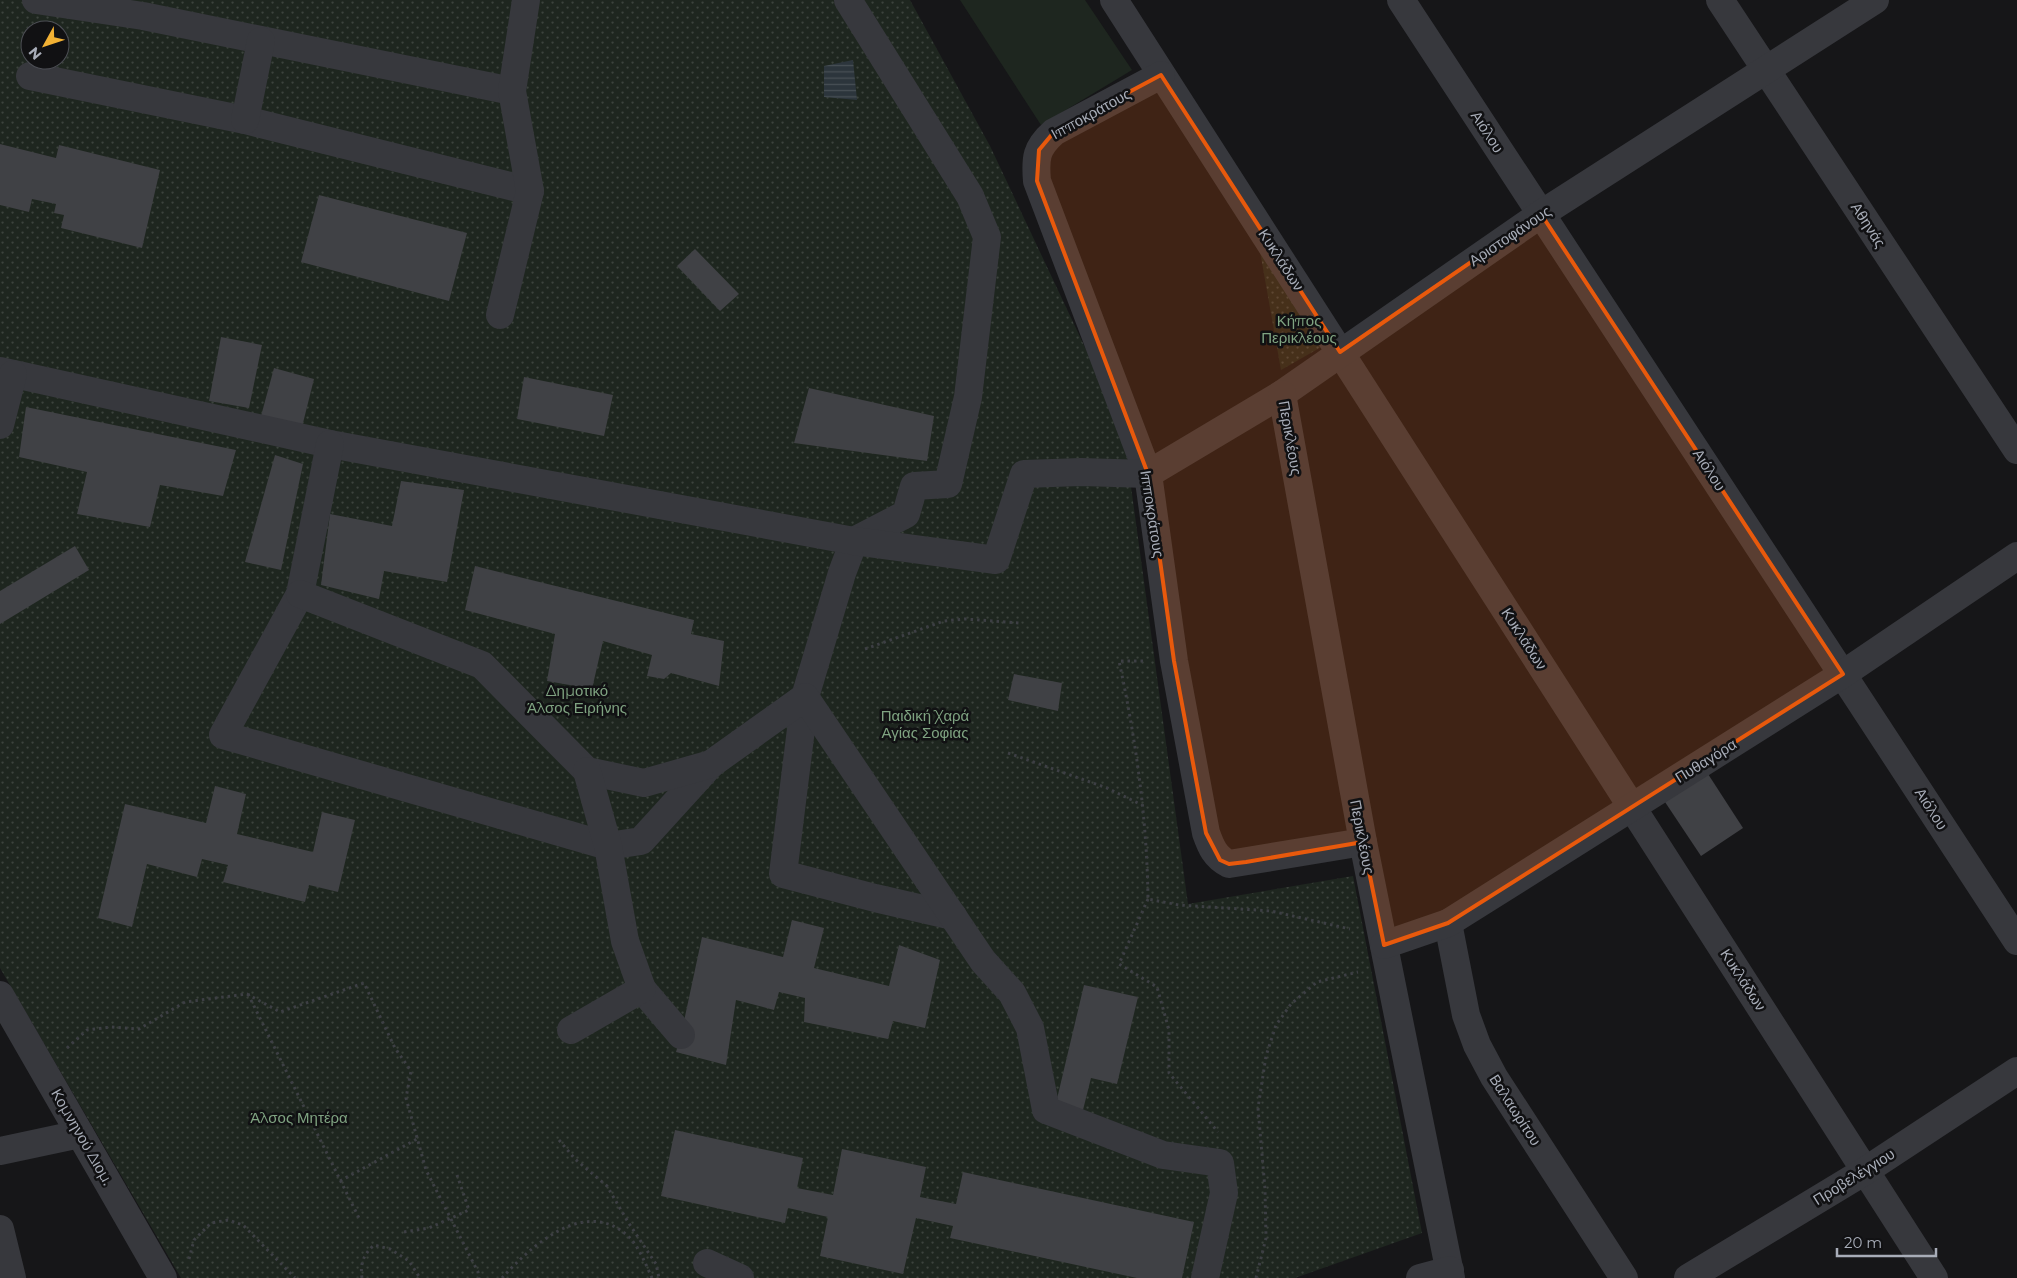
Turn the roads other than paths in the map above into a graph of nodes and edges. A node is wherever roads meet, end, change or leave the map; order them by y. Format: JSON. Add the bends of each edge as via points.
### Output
{"nodes":[{"id":1,"x":36,"y":0,"type":"edge"},
{"id":2,"x":526,"y":0,"type":"edge"},
{"id":3,"x":848,"y":0,"type":"edge"},
{"id":4,"x":1114,"y":0,"type":"edge"},
{"id":5,"x":1401,"y":0,"type":"edge"},
{"id":6,"x":1720,"y":0,"type":"edge"},
{"id":7,"x":1875,"y":0,"type":"edge"},
{"id":8,"x":140,"y":7,"type":"edge"},
{"id":9,"x":261,"y":41,"type":"junction"},
{"id":10,"x":1766,"y":70,"type":"junction"},
{"id":11,"x":1161,"y":75,"type":"junction"},
{"id":12,"x":30,"y":76,"type":"dead end"},
{"id":13,"x":512,"y":91,"type":"junction"},
{"id":14,"x":245,"y":120,"type":"junction"},
{"id":15,"x":530,"y":191,"type":"junction"},
{"id":16,"x":1541,"y":214,"type":"junction"},
{"id":17,"x":500,"y":315,"type":"dead end"},
{"id":18,"x":1340,"y":352,"type":"junction"},
{"id":19,"x":6,"y":372,"type":"edge"},
{"id":20,"x":1282,"y":394,"type":"junction"},
{"id":21,"x":0,"y":425,"type":"edge"},
{"id":22,"x":330,"y":444,"type":"junction"},
{"id":23,"x":2017,"y":450,"type":"edge"},
{"id":24,"x":1148,"y":474,"type":"junction"},
{"id":25,"x":854,"y":541,"type":"junction"},
{"id":26,"x":2017,"y":556,"type":"edge"},
{"id":27,"x":300,"y":594,"type":"junction"},
{"id":28,"x":1843,"y":674,"type":"junction"},
{"id":29,"x":805,"y":698,"type":"junction"},
{"id":30,"x":711,"y":764,"type":"junction"},
{"id":31,"x":587,"y":771,"type":"junction"},
{"id":32,"x":1633,"y":807,"type":"junction"},
{"id":33,"x":1363,"y":842,"type":"junction"},
{"id":34,"x":608,"y":846,"type":"junction"},
{"id":35,"x":953,"y":916,"type":"junction"},
{"id":36,"x":1448,"y":924,"type":"junction"},
{"id":37,"x":2017,"y":941,"type":"edge"},
{"id":38,"x":1384,"y":945,"type":"junction"},
{"id":39,"x":642,"y":989,"type":"junction"},
{"id":40,"x":2,"y":1003,"type":"edge"},
{"id":41,"x":572,"y":1030,"type":"dead end"},
{"id":42,"x":681,"y":1035,"type":"dead end"},
{"id":43,"x":2017,"y":1071,"type":"edge"},
{"id":44,"x":80,"y":1134,"type":"junction"},
{"id":45,"x":0,"y":1151,"type":"edge"},
{"id":46,"x":1865,"y":1171,"type":"junction"},
{"id":47,"x":0,"y":1229,"type":"edge"},
{"id":48,"x":707,"y":1263,"type":"dead end"},
{"id":49,"x":1451,"y":1274,"type":"edge"},
{"id":50,"x":12,"y":1278,"type":"edge"},
{"id":51,"x":164,"y":1278,"type":"edge"},
{"id":52,"x":740,"y":1278,"type":"edge"},
{"id":53,"x":1205,"y":1278,"type":"edge"},
{"id":54,"x":1420,"y":1278,"type":"edge"},
{"id":55,"x":1624,"y":1278,"type":"edge"},
{"id":56,"x":1688,"y":1278,"type":"edge"},
{"id":57,"x":1934,"y":1278,"type":"edge"}],
"edges":[{"from":1,"to":8,"type":"street"},
{"from":2,"to":13,"type":"street"},
{"from":3,"to":25,"type":"street","via":[[970,196],[987,237],[968,398],[948,484],[914,486],[906,514]]},
{"from":4,"to":11,"type":"street","name":"Κυκλάδων"},
{"from":5,"to":16,"type":"street","name":"Αιόλου"},
{"from":6,"to":10,"type":"street","name":"Αθηνάς"},
{"from":7,"to":10,"type":"street","name":"Αριστοφάνους"},
{"from":8,"to":9,"type":"street"},
{"from":9,"to":13,"type":"street"},
{"from":9,"to":14,"type":"street"},
{"from":10,"to":16,"type":"street","name":"Αριστοφάνους"},
{"from":10,"to":23,"type":"street","name":"Αθηνάς"},
{"from":11,"to":18,"type":"street","name":"Κυκλάδων"},
{"from":11,"to":24,"type":"street","name":"Ιπποκράτους","via":[[1054,132],[1038,150],[1035,164],[1037,181]]},
{"from":12,"to":14,"type":"street"},
{"from":13,"to":15,"type":"street"},
{"from":14,"to":15,"type":"street"},
{"from":15,"to":17,"type":"street"},
{"from":16,"to":18,"type":"street","name":"Αριστοφάνους"},
{"from":16,"to":28,"type":"street","name":"Αιόλου"},
{"from":18,"to":20,"type":"street","name":"Αριστοφάνους"},
{"from":18,"to":32,"type":"street","name":"Κυκλάδων"},
{"from":19,"to":21,"type":"street"},
{"from":19,"to":22,"type":"street"},
{"from":20,"to":24,"type":"street","name":"Αριστοφάνους"},
{"from":20,"to":33,"type":"street","name":"Περικλέους"},
{"from":22,"to":25,"type":"street"},
{"from":22,"to":27,"type":"street"},
{"from":24,"to":25,"type":"street","via":[[1024,474],[996,560]]},
{"from":24,"to":33,"type":"street","name":"Ιπποκράτους","via":[[1174,661],[1206,833],[1214,852],[1220,860],[1230,864]]},
{"from":25,"to":29,"type":"street"},
{"from":26,"to":28,"type":"street","name":"Πυθαγόρα"},
{"from":27,"to":31,"type":"street","via":[[482,665]]},
{"from":27,"to":34,"type":"street","via":[[223,735]]},
{"from":28,"to":32,"type":"street","name":"Πυθαγόρα"},
{"from":28,"to":37,"type":"street","name":"Αιόλου"},
{"from":29,"to":30,"type":"street"},
{"from":29,"to":35,"type":"street"},
{"from":29,"to":35,"type":"street","via":[[783,874]]},
{"from":30,"to":31,"type":"street","via":[[644,783]]},
{"from":30,"to":34,"type":"street","via":[[642,841]]},
{"from":31,"to":34,"type":"street"},
{"from":32,"to":36,"type":"street","name":"Πυθαγόρα"},
{"from":32,"to":46,"type":"street","name":"Κυκλάδων"},
{"from":33,"to":38,"type":"street","name":"Περικλέους"},
{"from":34,"to":39,"type":"street","via":[[625,941]]},
{"from":35,"to":53,"type":"street","via":[[983,961],[1012,993],[1030,1028],[1046,1110],[1163,1155],[1220,1163],[1224,1193]]},
{"from":36,"to":38,"type":"street","name":"Πυθαγόρα"},
{"from":36,"to":55,"type":"street","name":"Βαλαωρίτου","via":[[1466,1015],[1477,1045],[1494,1077]]},
{"from":38,"to":49,"type":"street","name":"Περικλέους"},
{"from":39,"to":41,"type":"street"},
{"from":39,"to":42,"type":"street"},
{"from":40,"to":44,"type":"street","name":"Κομνηνού Διομ."},
{"from":43,"to":46,"type":"street","name":"Προβελέγγιου"},
{"from":44,"to":45,"type":"street"},
{"from":44,"to":51,"type":"street","name":"Κομνηνού Διομ."},
{"from":46,"to":56,"type":"street","name":"Προβελέγγιου"},
{"from":46,"to":57,"type":"street","name":"Κυκλάδων"},
{"from":47,"to":50,"type":"street"},
{"from":48,"to":52,"type":"street"},
{"from":49,"to":54,"type":"street"}]}
